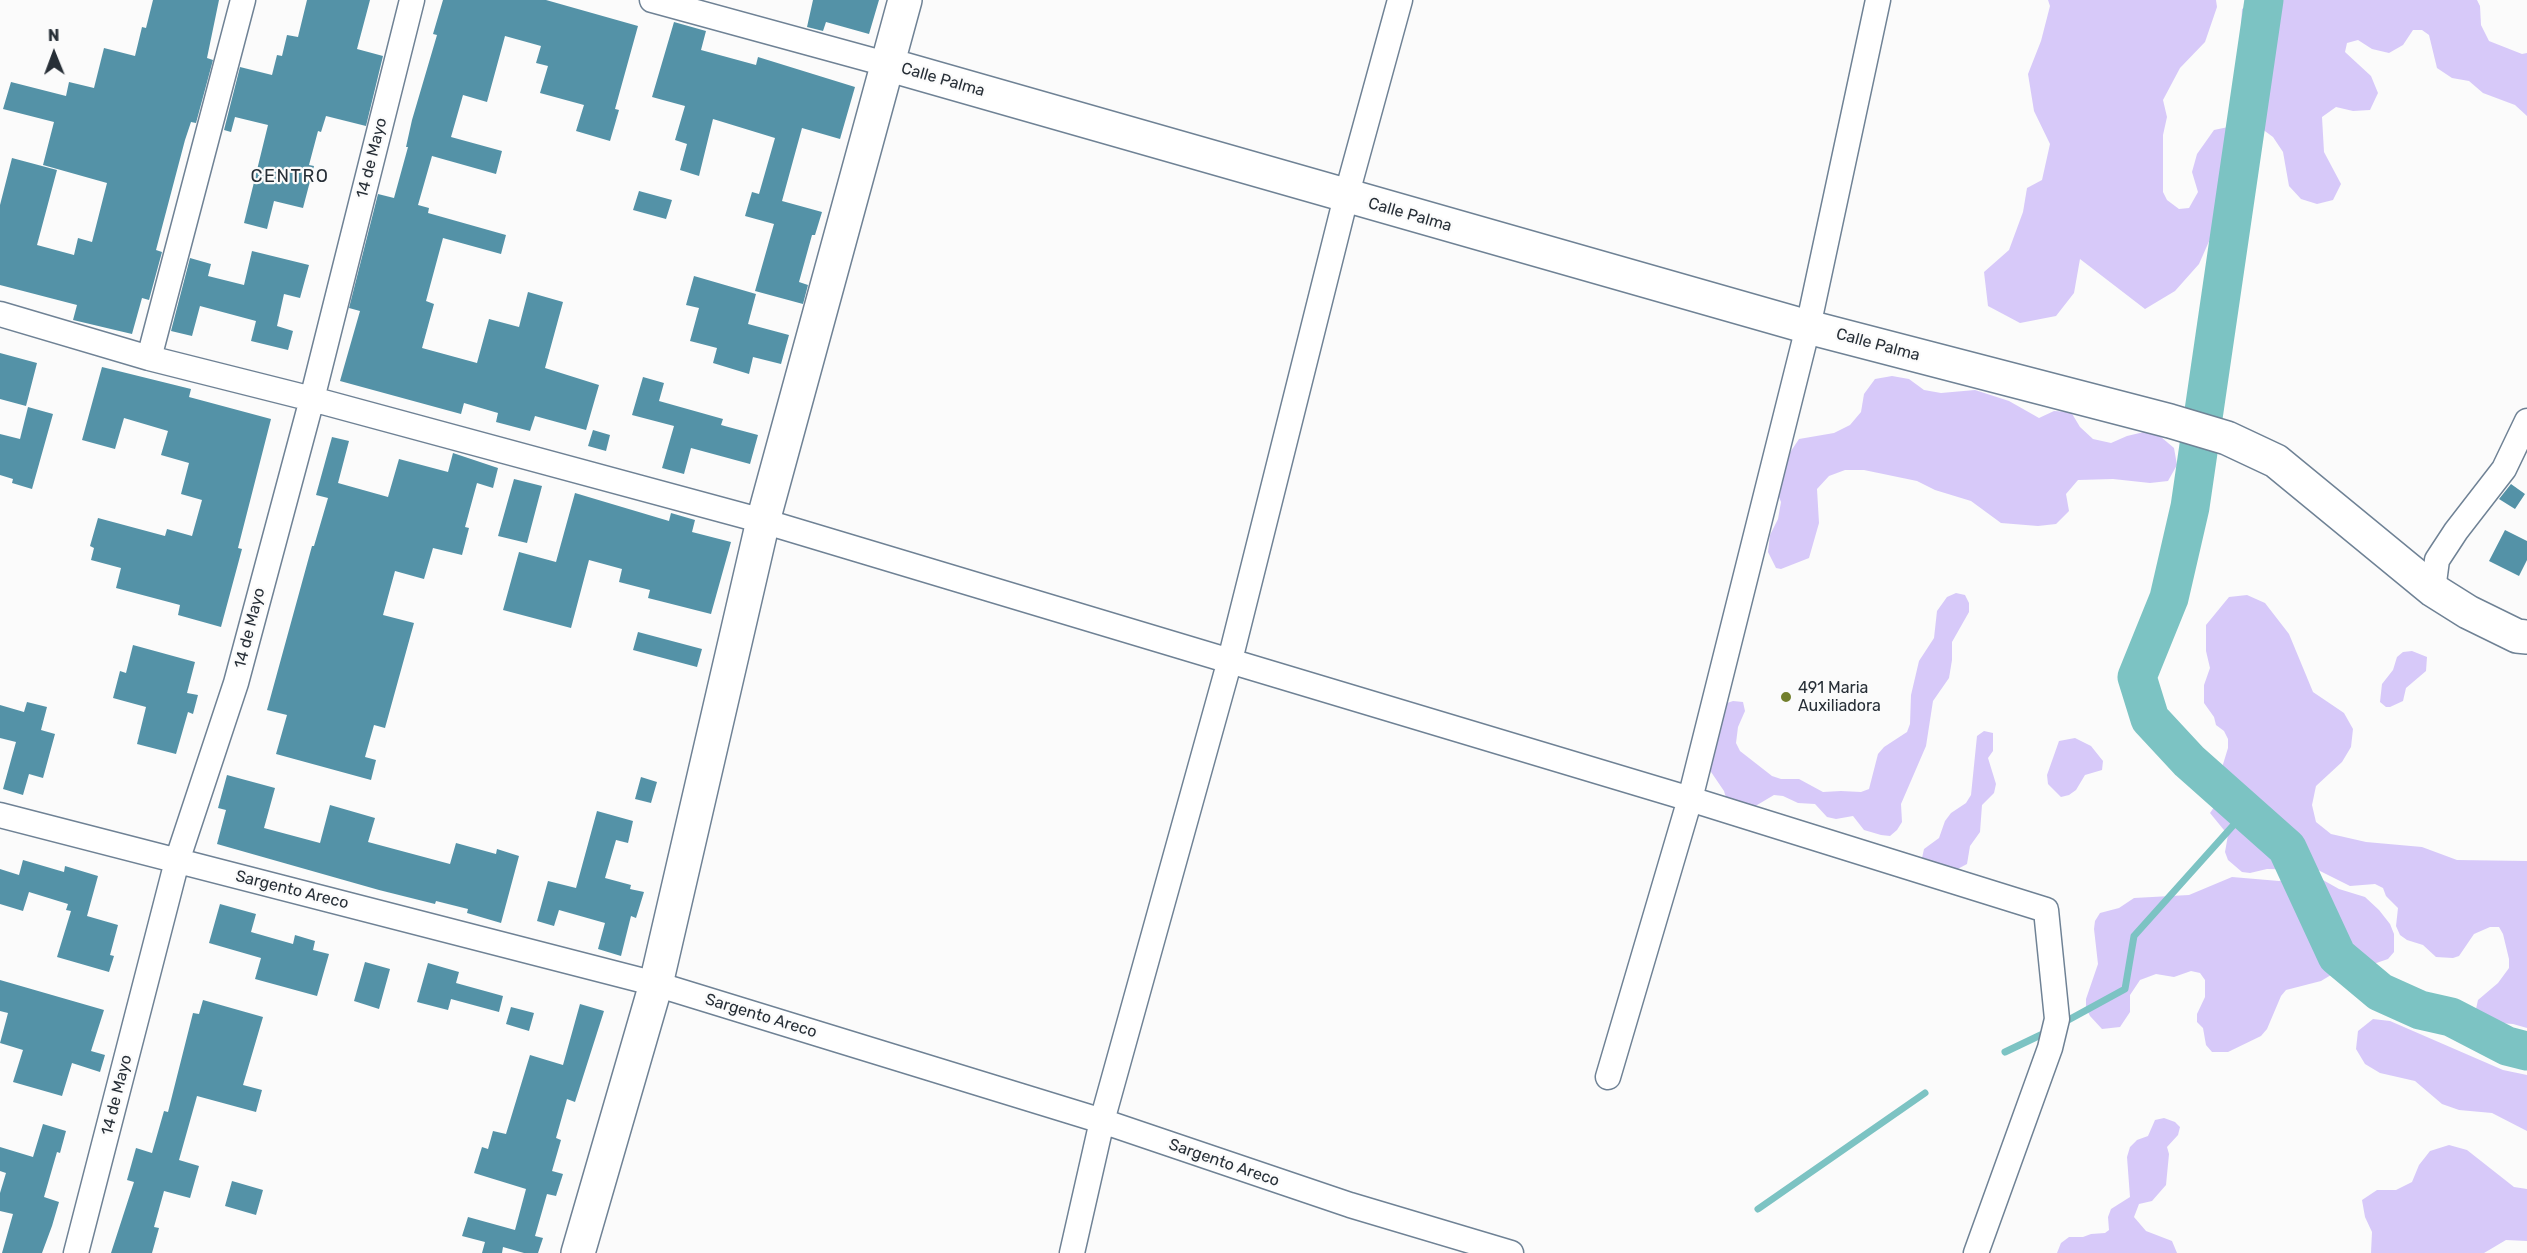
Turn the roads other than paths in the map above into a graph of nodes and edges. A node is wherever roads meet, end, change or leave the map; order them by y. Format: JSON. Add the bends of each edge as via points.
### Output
{"nodes":[{"id":1,"x":243,"y":0,"type":"edge"},
{"id":2,"x":412,"y":0,"type":"edge"},
{"id":3,"x":652,"y":0,"type":"edge"},
{"id":4,"x":906,"y":0,"type":"edge"},
{"id":5,"x":1400,"y":0,"type":"edge"},
{"id":6,"x":1878,"y":0,"type":"edge"},
{"id":7,"x":886,"y":64,"type":"junction"},
{"id":8,"x":1346,"y":197,"type":"junction"},
{"id":9,"x":0,"y":314,"type":"edge"},
{"id":10,"x":1808,"y":327,"type":"junction"},
{"id":11,"x":149,"y":358,"type":"junction"},
{"id":12,"x":312,"y":399,"type":"junction"},
{"id":13,"x":2527,"y":421,"type":"edge"},
{"id":14,"x":763,"y":521,"type":"junction"},
{"id":15,"x":2433,"y":590,"type":"junction"},
{"id":16,"x":2527,"y":637,"type":"edge"},
{"id":17,"x":1230,"y":660,"type":"junction"},
{"id":18,"x":1689,"y":799,"type":"junction"},
{"id":19,"x":0,"y":815,"type":"edge"},
{"id":20,"x":177,"y":861,"type":"junction"},
{"id":21,"x":656,"y":984,"type":"junction"},
{"id":22,"x":1608,"y":1077,"type":"dead end"},
{"id":23,"x":1102,"y":1121,"type":"junction"},
{"id":24,"x":76,"y":1253,"type":"edge"},
{"id":25,"x":578,"y":1253,"type":"edge"},
{"id":26,"x":1072,"y":1253,"type":"edge"},
{"id":27,"x":1511,"y":1253,"type":"edge"},
{"id":28,"x":1976,"y":1253,"type":"edge"}],
"edges":[{"from":1,"to":11,"type":"street"},
{"from":2,"to":12,"type":"street","name":"14 de Mayo"},
{"from":3,"to":7,"type":"street","name":"Calle Palma"},
{"from":4,"to":7,"type":"street"},
{"from":5,"to":8,"type":"street"},
{"from":6,"to":10,"type":"street"},
{"from":7,"to":8,"type":"street","name":"Calle Palma","via":[[1312,184]]},
{"from":7,"to":14,"type":"street"},
{"from":8,"to":10,"type":"street","name":"Calle Palma"},
{"from":8,"to":17,"type":"street"},
{"from":9,"to":11,"type":"street"},
{"from":10,"to":15,"type":"street","name":"Calle Palma","via":[[2227,438],[2276,461]]},
{"from":10,"to":18,"type":"street"},
{"from":11,"to":12,"type":"street"},
{"from":12,"to":14,"type":"street"},
{"from":12,"to":20,"type":"street","name":"14 de Mayo","via":[[236,683]]},
{"from":13,"to":15,"type":"street","via":[[2504,469],[2437,560]]},
{"from":14,"to":17,"type":"street"},
{"from":14,"to":21,"type":"street"},
{"from":15,"to":16,"type":"street","name":"Calle Palma","via":[[2468,612]]},
{"from":17,"to":18,"type":"street"},
{"from":17,"to":23,"type":"street"},
{"from":18,"to":22,"type":"street"},
{"from":18,"to":28,"type":"street","via":[[2046,910],[2057,1019]]},
{"from":19,"to":20,"type":"street","name":"Sargento Areco"},
{"from":20,"to":21,"type":"street","name":"Sargento Areco"},
{"from":20,"to":24,"type":"street","name":"14 de Mayo"},
{"from":21,"to":23,"type":"street","name":"Sargento Areco"},
{"from":21,"to":25,"type":"street"},
{"from":23,"to":26,"type":"street"},
{"from":23,"to":27,"type":"street","name":"Sargento Areco","via":[[1350,1205]]}]}
